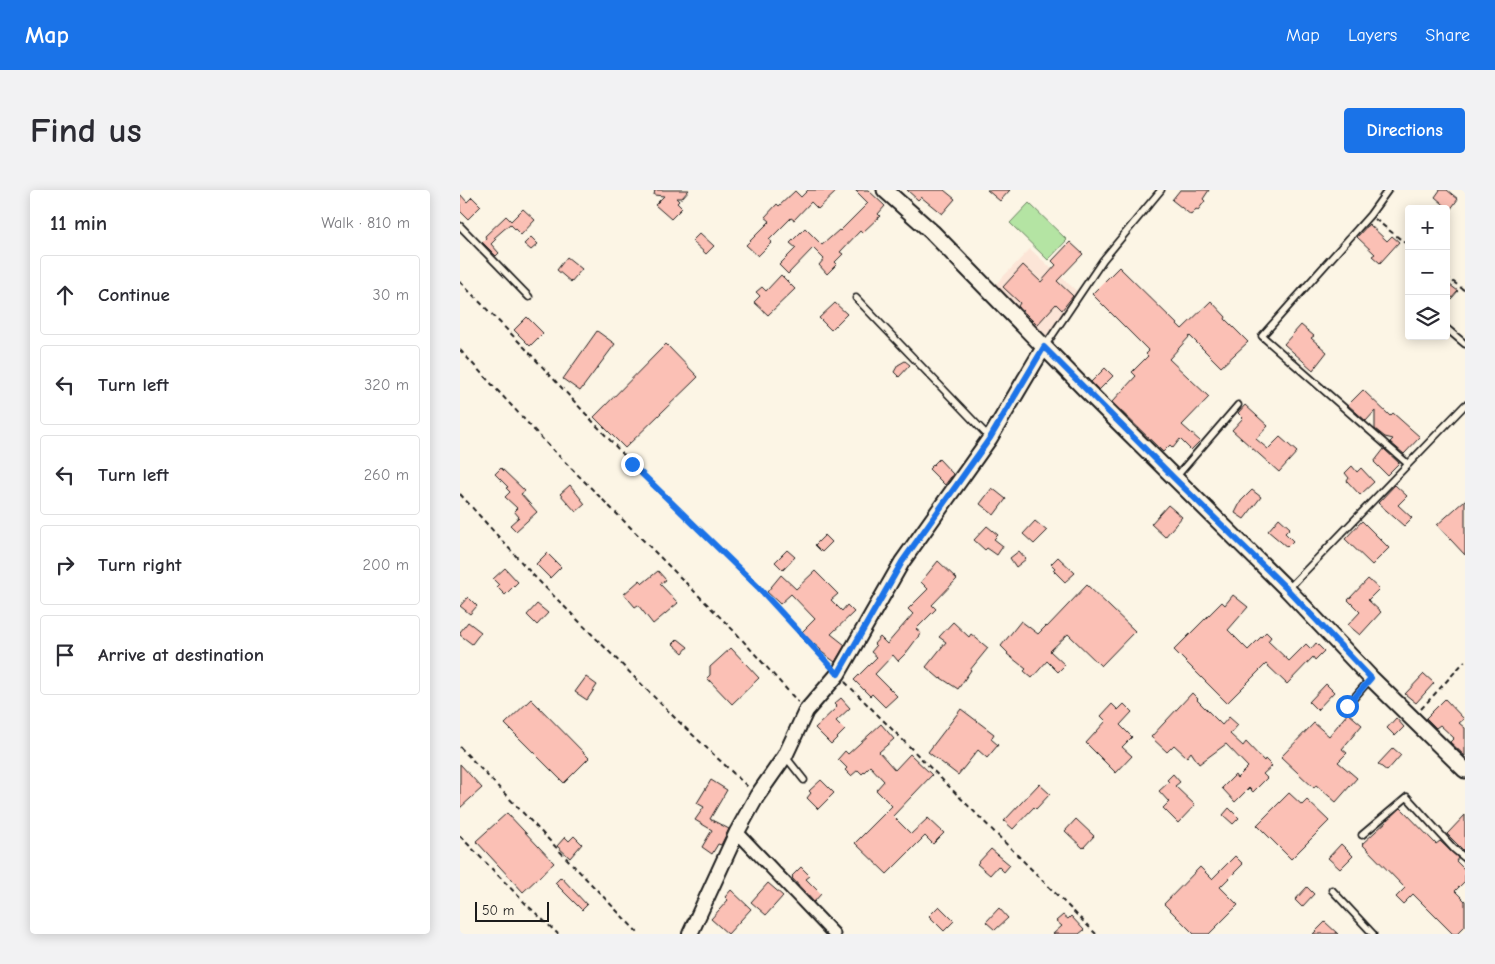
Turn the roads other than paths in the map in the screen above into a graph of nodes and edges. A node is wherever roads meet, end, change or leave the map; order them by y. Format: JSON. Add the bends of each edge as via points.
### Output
{"nodes":[{"id":1,"x":885,"y":190,"type":"edge"},
{"id":2,"x":1161,"y":190,"type":"edge"},
{"id":3,"x":1388,"y":190,"type":"edge"},
{"id":4,"x":460,"y":226,"type":"edge"},
{"id":5,"x":528,"y":297,"type":"dead end"},
{"id":6,"x":856,"y":298,"type":"dead end"},
{"id":7,"x":1450,"y":331,"type":"edge"},
{"id":8,"x":1465,"y":344,"type":"edge"},
{"id":9,"x":1044,"y":347,"type":"junction"},
{"id":10,"x":1238,"y":405,"type":"dead end"},
{"id":11,"x":1465,"y":405,"type":"edge"},
{"id":12,"x":990,"y":438,"type":"junction"},
{"id":13,"x":1408,"y":464,"type":"junction"},
{"id":14,"x":1174,"y":478,"type":"junction"},
{"id":15,"x":1287,"y":589,"type":"junction"},
{"id":16,"x":1371,"y":678,"type":"junction"},
{"id":17,"x":1347,"y":706,"type":"dead end"},
{"id":18,"x":785,"y":756,"type":"junction"},
{"id":19,"x":1465,"y":770,"type":"edge"},
{"id":20,"x":804,"y":780,"type":"dead end"},
{"id":21,"x":737,"y":832,"type":"junction"},
{"id":22,"x":1362,"y":835,"type":"dead end"},
{"id":23,"x":1465,"y":858,"type":"edge"},
{"id":24,"x":1332,"y":890,"type":"dead end"},
{"id":25,"x":690,"y":934,"type":"edge"},
{"id":26,"x":834,"y":934,"type":"edge"},
{"id":27,"x":1373,"y":934,"type":"edge"}],
"edges":[{"from":1,"to":9,"type":"main road","via":[[932,232]]},
{"from":2,"to":9,"type":"lane","via":[[1102,260]]},
{"from":3,"to":13,"type":"lane","via":[[1370,215],[1262,336]]},
{"from":4,"to":5,"type":"lane"},
{"from":6,"to":12,"type":"lane"},
{"from":7,"to":8,"type":"lane"},
{"from":9,"to":12,"type":"street"},
{"from":9,"to":14,"type":"main road"},
{"from":10,"to":14,"type":"lane"},
{"from":11,"to":13,"type":"lane"},
{"from":12,"to":18,"type":"street","via":[[902,562],[838,674],[806,711]]},
{"from":13,"to":15,"type":"lane"},
{"from":14,"to":15,"type":"main road"},
{"from":15,"to":16,"type":"main road"},
{"from":16,"to":17,"type":"lane"},
{"from":16,"to":19,"type":"main road"},
{"from":18,"to":20,"type":"lane"},
{"from":18,"to":21,"type":"street"},
{"from":21,"to":25,"type":"street"},
{"from":21,"to":26,"type":"street"},
{"from":22,"to":23,"type":"lane","via":[[1407,797]]},
{"from":24,"to":27,"type":"lane"}]}
